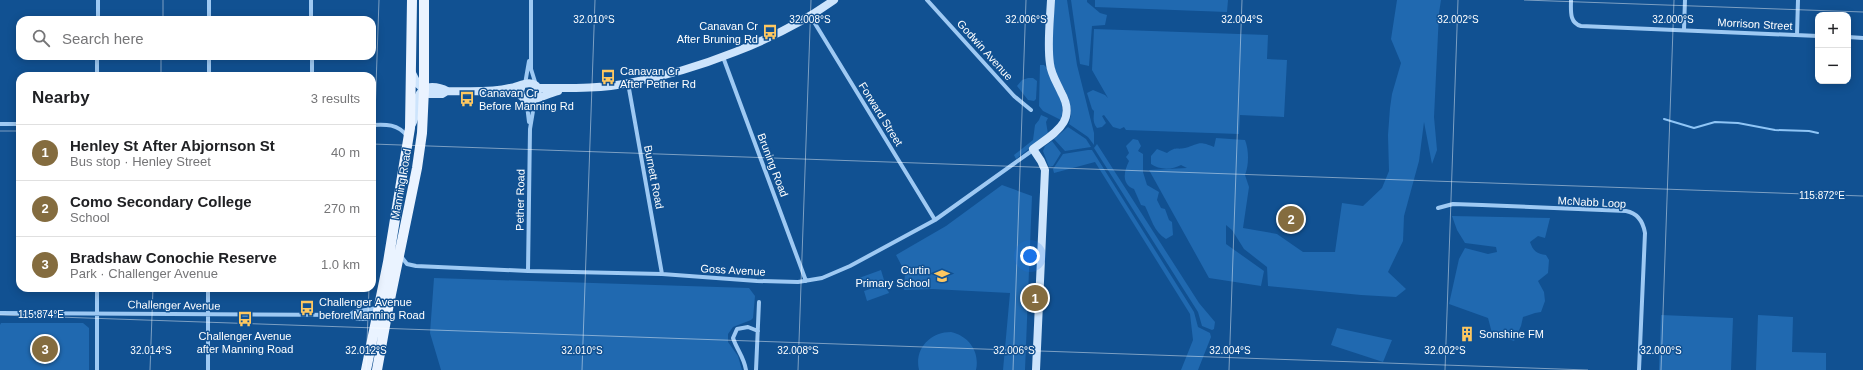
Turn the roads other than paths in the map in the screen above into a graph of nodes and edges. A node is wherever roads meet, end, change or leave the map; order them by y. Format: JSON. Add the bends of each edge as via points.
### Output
{"nodes":[{"id":1,"x":98,"y":0,"type":"edge"},
{"id":2,"x":209,"y":0,"type":"edge"},
{"id":3,"x":311,"y":0,"type":"edge"},
{"id":4,"x":412,"y":0,"type":"edge"},
{"id":5,"x":424,"y":0,"type":"edge"},
{"id":6,"x":531,"y":0,"type":"edge"},
{"id":7,"x":834,"y":0,"type":"edge"},
{"id":8,"x":927,"y":0,"type":"edge"},
{"id":9,"x":1051,"y":0,"type":"edge"},
{"id":10,"x":1571,"y":0,"type":"edge"},
{"id":11,"x":1685,"y":0,"type":"edge"},
{"id":12,"x":1798,"y":0,"type":"edge"},
{"id":13,"x":98,"y":16,"type":"edge"},
{"id":14,"x":209,"y":16,"type":"edge"},
{"id":15,"x":312,"y":16,"type":"edge"},
{"id":16,"x":811,"y":17,"type":"junction"},
{"id":17,"x":1684,"y":29,"type":"junction"},
{"id":18,"x":1796,"y":35,"type":"junction"},
{"id":19,"x":1815,"y":36,"type":"edge"},
{"id":20,"x":1851,"y":37,"type":"edge"},
{"id":21,"x":1863,"y":38,"type":"edge"},
{"id":22,"x":531,"y":55,"type":"junction"},
{"id":23,"x":722,"y":56,"type":"junction"},
{"id":24,"x":97,"y":60,"type":"edge"},
{"id":25,"x":209,"y":60,"type":"edge"},
{"id":26,"x":312,"y":60,"type":"edge"},
{"id":27,"x":411,"y":70,"type":"junction"},
{"id":28,"x":97,"y":72,"type":"edge"},
{"id":29,"x":209,"y":72,"type":"edge"},
{"id":30,"x":312,"y":72,"type":"edge"},
{"id":31,"x":628,"y":83,"type":"junction"},
{"id":32,"x":523,"y":84,"type":"junction"},
{"id":33,"x":537,"y":86,"type":"junction"},
{"id":34,"x":568,"y":88,"type":"junction"},
{"id":35,"x":424,"y":90,"type":"junction"},
{"id":36,"x":494,"y":91,"type":"junction"},
{"id":37,"x":521,"y":97,"type":"junction"},
{"id":38,"x":536,"y":98,"type":"junction"},
{"id":39,"x":1031,"y":110,"type":"dead end"},
{"id":40,"x":0,"y":124,"type":"edge"},
{"id":41,"x":16,"y":124,"type":"edge"},
{"id":42,"x":376,"y":124,"type":"edge"},
{"id":43,"x":530,"y":129,"type":"junction"},
{"id":44,"x":409,"y":133,"type":"junction"},
{"id":45,"x":1034,"y":150,"type":"junction"},
{"id":46,"x":1438,"y":208,"type":"dead end"},
{"id":47,"x":935,"y":220,"type":"junction"},
{"id":48,"x":400,"y":255,"type":"junction"},
{"id":49,"x":528,"y":271,"type":"junction"},
{"id":50,"x":662,"y":274,"type":"junction"},
{"id":51,"x":806,"y":281,"type":"junction"},
{"id":52,"x":97,"y":292,"type":"edge"},
{"id":53,"x":208,"y":292,"type":"edge"},
{"id":54,"x":759,"y":302,"type":"dead end"},
{"id":55,"x":380,"y":312,"type":"junction"},
{"id":56,"x":0,"y":313,"type":"edge"},
{"id":57,"x":97,"y":313,"type":"junction"},
{"id":58,"x":208,"y":314,"type":"junction"},
{"id":59,"x":349,"y":315,"type":"junction"},
{"id":60,"x":758,"y":331,"type":"junction"},
{"id":61,"x":97,"y":370,"type":"edge"},
{"id":62,"x":208,"y":370,"type":"edge"},
{"id":63,"x":366,"y":370,"type":"edge"},
{"id":64,"x":377,"y":370,"type":"edge"},
{"id":65,"x":746,"y":370,"type":"edge"},
{"id":66,"x":756,"y":370,"type":"edge"},
{"id":67,"x":1036,"y":370,"type":"edge"},
{"id":68,"x":1639,"y":370,"type":"edge"}],
"edges":[{"from":1,"to":13,"type":"street"},
{"from":2,"to":14,"type":"street"},
{"from":3,"to":15,"type":"street"},
{"from":4,"to":27,"type":"main road","name":"Manning Road"},
{"from":5,"to":35,"type":"main road","name":"Manning Road"},
{"from":6,"to":22,"type":"street"},
{"from":7,"to":16,"type":"street"},
{"from":8,"to":39,"type":"street","name":"Godwin Avenue","via":[[1014,96]]},
{"from":9,"to":45,"type":"street","via":[[1049,63],[1066,100],[1067,114],[1063,126]]},
{"from":10,"to":17,"type":"street","name":"Morrison Street","via":[[1570,13],[1578,25]]},
{"from":11,"to":17,"type":"street"},
{"from":12,"to":18,"type":"street"},
{"from":16,"to":23,"type":"street"},
{"from":16,"to":47,"type":"street","name":"Forward Street"},
{"from":17,"to":18,"type":"street","name":"Morrison Street"},
{"from":18,"to":19,"type":"street","name":"Morrison Street"},
{"from":20,"to":21,"type":"street"},
{"from":22,"to":32,"type":"street"},
{"from":22,"to":33,"type":"street","via":[[531,69]]},
{"from":23,"to":31,"type":"street","via":[[664,75]]},
{"from":23,"to":51,"type":"street","name":"Bruning Road"},
{"from":24,"to":28,"type":"street"},
{"from":25,"to":29,"type":"street"},
{"from":26,"to":30,"type":"street"},
{"from":27,"to":35,"type":"street","via":[[417,83]]},
{"from":27,"to":44,"type":"main road","name":"Manning Road"},
{"from":31,"to":34,"type":"street"},
{"from":31,"to":50,"type":"street","name":"Burnett Road"},
{"from":32,"to":33,"type":"street","via":[[532,83]]},
{"from":32,"to":36,"type":"street"},
{"from":32,"to":37,"type":"street"},
{"from":33,"to":34,"type":"street"},
{"from":33,"to":38,"type":"street"},
{"from":34,"to":38,"type":"street"},
{"from":35,"to":36,"type":"street","via":[[429,87],[441,87],[447,91]]},
{"from":35,"to":44,"type":"street","via":[[417,96],[414,120]]},
{"from":35,"to":48,"type":"main road","name":"Manning Road","via":[[417,168]]},
{"from":36,"to":37,"type":"street"},
{"from":37,"to":38,"type":"street","via":[[527,101]]},
{"from":37,"to":43,"type":"street","name":"Pether Road","via":[[527,106]]},
{"from":38,"to":43,"type":"street","name":"Pether Road"},
{"from":40,"to":41,"type":"street"},
{"from":42,"to":44,"type":"street","via":[[400,128]]},
{"from":43,"to":49,"type":"street","name":"Pether Road"},
{"from":44,"to":55,"type":"main road","name":"Manning Road"},
{"from":45,"to":47,"type":"street","name":"Goss Avenue"},
{"from":45,"to":67,"type":"street","via":[[1045,170]]},
{"from":46,"to":68,"type":"street","name":"McNabb Loop","via":[[1453,204],[1482,205],[1626,211],[1637,216],[1645,233]]},
{"from":47,"to":51,"type":"street","name":"Goss Avenue","via":[[836,273]]},
{"from":48,"to":49,"type":"street","name":"Goss Avenue","via":[[407,264],[416,266]]},
{"from":48,"to":55,"type":"main road","name":"Manning Road"},
{"from":49,"to":50,"type":"street","name":"Goss Avenue"},
{"from":50,"to":51,"type":"street","name":"Goss Avenue","via":[[757,281]]},
{"from":52,"to":57,"type":"street"},
{"from":53,"to":58,"type":"street"},
{"from":54,"to":60,"type":"street"},
{"from":55,"to":59,"type":"street","name":"Challenger Avenue","via":[[354,312]]},
{"from":55,"to":59,"type":"street","name":"Challenger Avenue","via":[[367,319],[353,319]]},
{"from":55,"to":63,"type":"main road","name":"Manning Road"},
{"from":55,"to":64,"type":"main road","name":"Manning Road"},
{"from":56,"to":57,"type":"street","name":"Challenger Avenue"},
{"from":57,"to":58,"type":"street","name":"Challenger Avenue"},
{"from":57,"to":61,"type":"street"},
{"from":58,"to":59,"type":"street","name":"Challenger Avenue"},
{"from":58,"to":62,"type":"street"},
{"from":60,"to":65,"type":"street","via":[[748,327],[737,328],[733,338],[744,359]]},
{"from":60,"to":66,"type":"street"}]}
